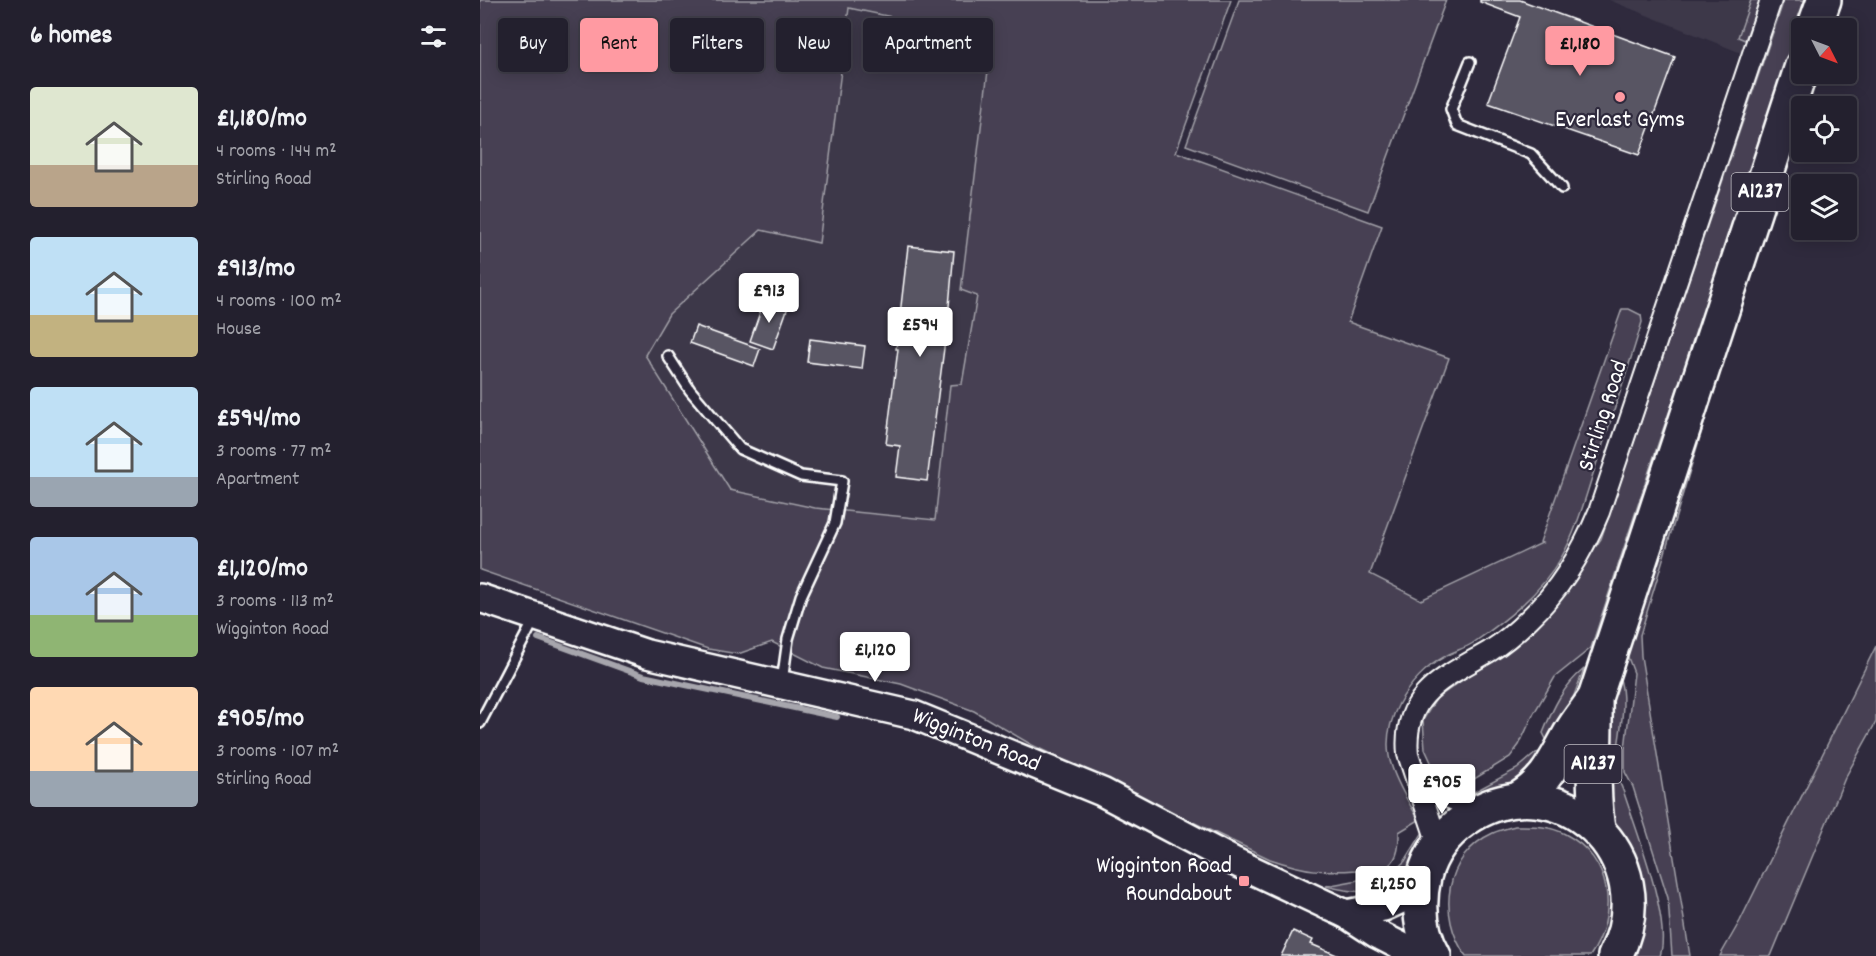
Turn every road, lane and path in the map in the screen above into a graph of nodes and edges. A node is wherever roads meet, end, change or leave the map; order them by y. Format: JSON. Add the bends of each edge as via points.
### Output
{"nodes":[{"id":1,"x":1772,"y":0,"type":"edge"},
{"id":2,"x":1824,"y":0,"type":"edge"},
{"id":3,"x":1818,"y":18,"type":"edge"},
{"id":4,"x":1470,"y":62,"type":"dead end"},
{"id":5,"x":1796,"y":84,"type":"edge"},
{"id":6,"x":1562,"y":189,"type":"dead end"},
{"id":7,"x":668,"y":356,"type":"dead end"},
{"id":8,"x":480,"y":598,"type":"edge"},
{"id":9,"x":536,"y":618,"type":"junction"},
{"id":10,"x":782,"y":685,"type":"junction"},
{"id":11,"x":1595,"y":698,"type":"junction"},
{"id":12,"x":480,"y":723,"type":"edge"},
{"id":13,"x":1419,"y":785,"type":"junction"},
{"id":14,"x":1517,"y":800,"type":"junction"},
{"id":15,"x":1478,"y":810,"type":"junction"},
{"id":16,"x":1598,"y":829,"type":"junction"},
{"id":17,"x":1436,"y":848,"type":"junction"},
{"id":18,"x":1421,"y":890,"type":"junction"},
{"id":19,"x":1346,"y":914,"type":"junction"},
{"id":20,"x":1621,"y":951,"type":"edge"},
{"id":21,"x":1420,"y":956,"type":"edge"},
{"id":22,"x":1434,"y":956,"type":"edge"}],
"edges":[{"from":1,"to":13,"type":"street","name":"Stirling Road","via":[[1587,541],[1572,568],[1530,619],[1491,650],[1443,679],[1419,701],[1407,740],[1411,768]]},
{"from":2,"to":3,"type":"highway"},
{"from":4,"to":6,"type":"lane","via":[[1452,109],[1457,125],[1531,154]]},
{"from":5,"to":11,"type":"highway","number":"A1237"},
{"from":7,"to":10,"type":"lane","via":[[690,390],[740,449],[801,476],[842,482],[835,523],[801,596],[788,639]]},
{"from":8,"to":9,"type":"main road","name":"Wigginton Road"},
{"from":9,"to":10,"type":"main road","name":"Wigginton Road","via":[[647,654]]},
{"from":9,"to":12,"type":"lane"},
{"from":10,"to":19,"type":"main road","name":"Wigginton Road","via":[[914,715],[1102,792],[1233,861]]},
{"from":11,"to":14,"type":"highway","number":"A1237","via":[[1544,779]]},
{"from":11,"to":16,"type":"highway","number":"A1237","via":[[1593,794]]},
{"from":13,"to":15,"type":"street"},
{"from":13,"to":17,"type":"street","name":"Stirling Road"},
{"from":14,"to":15,"type":"highway"},
{"from":14,"to":16,"type":"highway","via":[[1561,806]]},
{"from":15,"to":17,"type":"highway"},
{"from":16,"to":20,"type":"highway","via":[[1617,855],[1627,882],[1630,912]]},
{"from":17,"to":18,"type":"highway"},
{"from":18,"to":19,"type":"main road","via":[[1384,907]]},
{"from":18,"to":22,"type":"highway","via":[[1423,931]]},
{"from":19,"to":21,"type":"main road","name":"Wigginton Road"}]}
